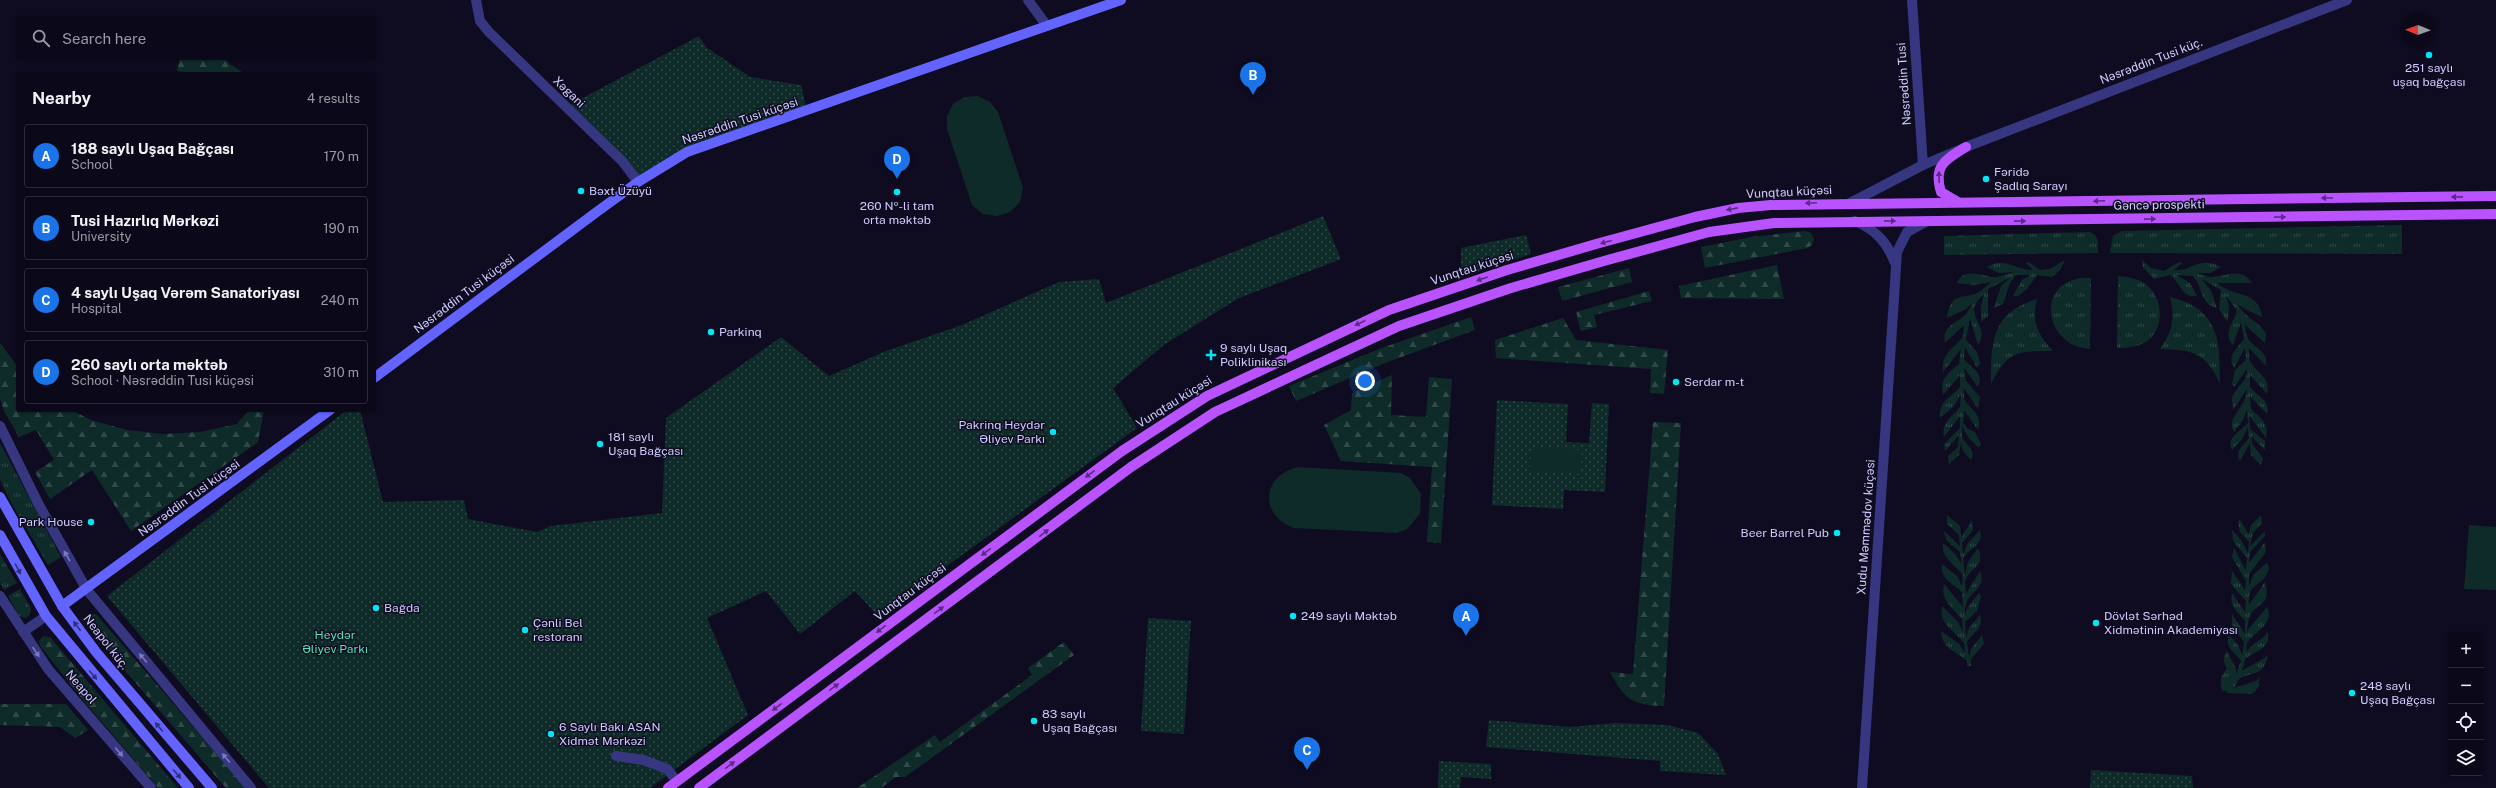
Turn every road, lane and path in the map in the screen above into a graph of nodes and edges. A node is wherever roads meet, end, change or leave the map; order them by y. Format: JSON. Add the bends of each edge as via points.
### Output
{"nodes":[{"id":1,"x":476,"y":0,"type":"edge"},
{"id":2,"x":1028,"y":0,"type":"edge"},
{"id":3,"x":1120,"y":0,"type":"edge"},
{"id":4,"x":1912,"y":0,"type":"edge"},
{"id":5,"x":2347,"y":0,"type":"edge"},
{"id":6,"x":1046,"y":26,"type":"junction"},
{"id":7,"x":1966,"y":147,"type":"junction"},
{"id":8,"x":1922,"y":166,"type":"junction"},
{"id":9,"x":638,"y":182,"type":"junction"},
{"id":10,"x":2496,"y":196,"type":"edge"},
{"id":11,"x":1850,"y":203,"type":"junction"},
{"id":12,"x":1962,"y":203,"type":"junction"},
{"id":13,"x":1771,"y":204,"type":"junction"},
{"id":14,"x":2496,"y":214,"type":"edge"},
{"id":15,"x":1854,"y":221,"type":"junction"},
{"id":16,"x":1774,"y":222,"type":"junction"},
{"id":17,"x":1927,"y":222,"type":"junction"},
{"id":18,"x":1896,"y":267,"type":"junction"},
{"id":19,"x":376,"y":377,"type":"edge"},
{"id":20,"x":327,"y":412,"type":"edge"},
{"id":21,"x":0,"y":426,"type":"edge"},
{"id":22,"x":0,"y":497,"type":"edge"},
{"id":23,"x":0,"y":535,"type":"edge"},
{"id":24,"x":87,"y":590,"type":"junction"},
{"id":25,"x":0,"y":596,"type":"edge"},
{"id":26,"x":62,"y":606,"type":"junction"},
{"id":27,"x":46,"y":616,"type":"junction"},
{"id":28,"x":23,"y":632,"type":"junction"},
{"id":29,"x":616,"y":756,"type":"dead end"},
{"id":30,"x":677,"y":781,"type":"junction"},
{"id":31,"x":151,"y":788,"type":"edge"},
{"id":32,"x":189,"y":788,"type":"edge"},
{"id":33,"x":212,"y":788,"type":"edge"},
{"id":34,"x":251,"y":788,"type":"edge"},
{"id":35,"x":668,"y":788,"type":"edge"},
{"id":36,"x":699,"y":788,"type":"edge"},
{"id":37,"x":1862,"y":788,"type":"edge"}],
"edges":[{"from":1,"to":9,"type":"street","name":"Xəgani","via":[[480,21],[489,32],[623,162]]},
{"from":2,"to":6,"type":"street"},
{"from":3,"to":6,"type":"main road","name":"Nəsrəddin Tusi küçəsi"},
{"from":4,"to":8,"type":"street","name":"Nəsrəddin Tusi"},
{"from":5,"to":7,"type":"street","name":"Nəsrəddin Tusi küç."},
{"from":6,"to":9,"type":"main road","name":"Nəsrəddin Tusi küçəsi","via":[[694,150]]},
{"from":7,"to":8,"type":"street","name":"Nəsrəddin Tusi küç."},
{"from":12,"to":7,"type":"main road","one_way":true,"via":[[1950,199],[1941,192],[1938,172],[1944,161]]},
{"from":8,"to":11,"type":"street","name":"Nəsrəddin Tusi küç."},
{"from":9,"to":19,"type":"main road","name":"Nəsrəddin Tusi küçəsi"},
{"from":10,"to":12,"type":"main road","name":"Gəncə prospekti","one_way":true},
{"from":11,"to":12,"type":"main road","name":"Gəncə prospekti"},
{"from":11,"to":13,"type":"main road","name":"Vunqtau küçəsi","one_way":true},
{"from":13,"to":16,"type":"main road"},
{"from":13,"to":30,"type":"main road","name":"Vunqtau küçəsi","one_way":true,"via":[[1695,217],[1508,270],[1383,312],[1213,393],[1122,451]]},
{"from":17,"to":14,"type":"main road","name":"Gəncə prospekti","one_way":true},
{"from":15,"to":16,"type":"main road","name":"Gəncə prospekti"},
{"from":15,"to":17,"type":"main road","name":"Gəncə prospekti","one_way":true},
{"from":15,"to":18,"type":"street","via":[[1868,227],[1884,241]]},
{"from":36,"to":16,"type":"main road","one_way":true,"via":[[1131,468],[1215,412],[1399,326],[1511,288],[1604,261],[1709,232]]},
{"from":17,"to":18,"type":"street","name":"Xudu Məmmədov küçəsi","via":[[1916,225],[1904,236],[1897,252]]},
{"from":18,"to":37,"type":"street","name":"Xudu Məmmədov küçəsi"},
{"from":20,"to":24,"type":"main road","name":"Nəsrəddin Tusi küçəsi"},
{"from":24,"to":21,"type":"street","one_way":true,"via":[[39,505]]},
{"from":22,"to":26,"type":"main road","name":"Neapol küç."},
{"from":23,"to":27,"type":"main road","one_way":true},
{"from":24,"to":26,"type":"main road","name":"Nəsrəddin Tusi küçəsi"},
{"from":34,"to":24,"type":"street","one_way":true},
{"from":25,"to":28,"type":"street","name":"Neapol"},
{"from":33,"to":26,"type":"main road","name":"Neapol küç.","one_way":true,"via":[[107,664]]},
{"from":27,"to":28,"type":"street"},
{"from":27,"to":32,"type":"main road","one_way":true},
{"from":28,"to":31,"type":"street","name":"Neapol","one_way":true,"via":[[48,669]]},
{"from":29,"to":30,"type":"street","via":[[644,760],[667,769]]},
{"from":30,"to":35,"type":"main road","name":"Vunqtau küçəsi"}]}
